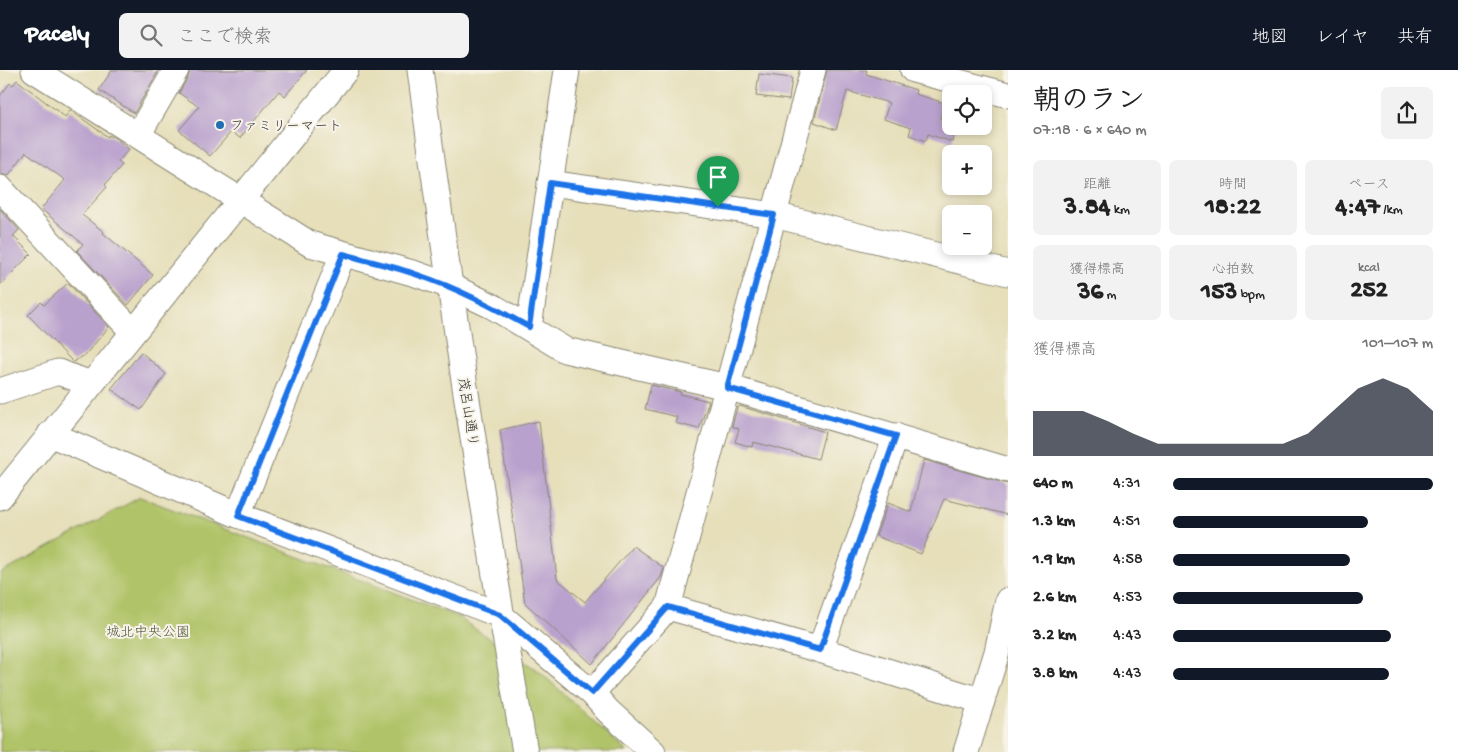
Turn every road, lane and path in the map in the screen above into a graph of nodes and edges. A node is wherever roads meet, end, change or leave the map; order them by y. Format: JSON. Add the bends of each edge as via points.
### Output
{"nodes":[{"id":1,"x":34,"y":70,"type":"edge"},
{"id":2,"x":176,"y":70,"type":"edge"},
{"id":3,"x":346,"y":70,"type":"edge"},
{"id":4,"x":420,"y":70,"type":"edge"},
{"id":5,"x":567,"y":70,"type":"edge"},
{"id":6,"x":813,"y":70,"type":"edge"},
{"id":7,"x":913,"y":70,"type":"edge"},
{"id":8,"x":1008,"y":95,"type":"edge"},
{"id":9,"x":138,"y":136,"type":"junction"},
{"id":10,"x":550,"y":183,"type":"junction"},
{"id":11,"x":0,"y":188,"type":"edge"},
{"id":12,"x":240,"y":200,"type":"junction"},
{"id":13,"x":774,"y":215,"type":"junction"},
{"id":14,"x":343,"y":254,"type":"junction"},
{"id":15,"x":1008,"y":273,"type":"edge"},
{"id":16,"x":450,"y":286,"type":"junction"},
{"id":17,"x":529,"y":327,"type":"junction"},
{"id":18,"x":133,"y":332,"type":"junction"},
{"id":19,"x":91,"y":384,"type":"junction"},
{"id":20,"x":727,"y":388,"type":"junction"},
{"id":21,"x":0,"y":391,"type":"edge"},
{"id":22,"x":50,"y":434,"type":"junction"},
{"id":23,"x":896,"y":436,"type":"junction"},
{"id":24,"x":1008,"y":470,"type":"edge"},
{"id":25,"x":0,"y":497,"type":"edge"},
{"id":26,"x":238,"y":516,"type":"junction"},
{"id":27,"x":1008,"y":600,"type":"edge"},
{"id":28,"x":668,"y":607,"type":"junction"},
{"id":29,"x":500,"y":615,"type":"junction"},
{"id":30,"x":820,"y":650,"type":"junction"},
{"id":31,"x":1002,"y":653,"type":"edge"},
{"id":32,"x":592,"y":693,"type":"junction"},
{"id":33,"x":982,"y":701,"type":"junction"},
{"id":34,"x":525,"y":752,"type":"edge"},
{"id":35,"x":653,"y":752,"type":"edge"},
{"id":36,"x":966,"y":752,"type":"edge"}],
"edges":[{"from":1,"to":9,"type":"street"},
{"from":2,"to":9,"type":"street"},
{"from":3,"to":12,"type":"street"},
{"from":4,"to":16,"type":"street","name":"茂呂山通り"},
{"from":5,"to":10,"type":"street"},
{"from":6,"to":13,"type":"street"},
{"from":7,"to":8,"type":"street"},
{"from":9,"to":12,"type":"street"},
{"from":10,"to":13,"type":"street"},
{"from":10,"to":17,"type":"street"},
{"from":11,"to":18,"type":"street"},
{"from":12,"to":14,"type":"street","via":[[310,244]]},
{"from":12,"to":18,"type":"street"},
{"from":13,"to":15,"type":"street"},
{"from":13,"to":20,"type":"street"},
{"from":14,"to":16,"type":"street"},
{"from":14,"to":26,"type":"street"},
{"from":16,"to":17,"type":"street"},
{"from":16,"to":29,"type":"street","name":"茂呂山通り"},
{"from":17,"to":20,"type":"street","via":[[565,350]]},
{"from":18,"to":19,"type":"street"},
{"from":19,"to":21,"type":"street","via":[[58,372]]},
{"from":19,"to":22,"type":"street"},
{"from":20,"to":23,"type":"street"},
{"from":20,"to":28,"type":"street"},
{"from":22,"to":25,"type":"street"},
{"from":22,"to":26,"type":"street"},
{"from":23,"to":24,"type":"street"},
{"from":23,"to":30,"type":"street"},
{"from":26,"to":29,"type":"street"},
{"from":27,"to":31,"type":"street"},
{"from":28,"to":30,"type":"street"},
{"from":28,"to":32,"type":"street"},
{"from":29,"to":32,"type":"street"},
{"from":29,"to":34,"type":"street","name":"茂呂山通り"},
{"from":30,"to":33,"type":"street"},
{"from":31,"to":33,"type":"street"},
{"from":32,"to":35,"type":"street"},
{"from":33,"to":36,"type":"street"}]}
